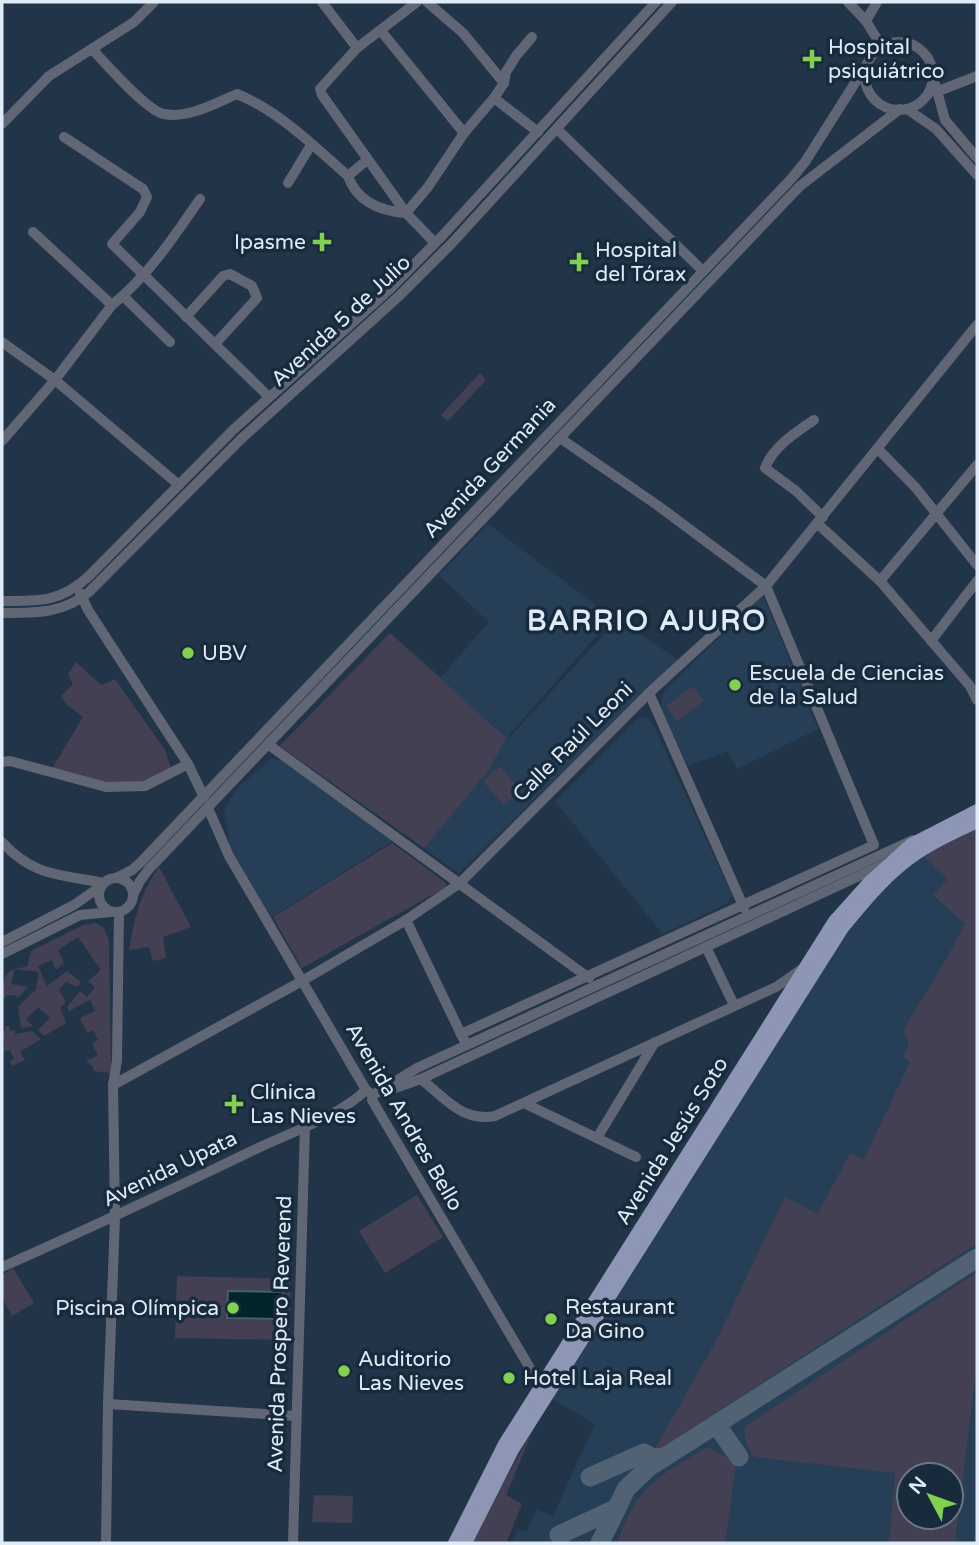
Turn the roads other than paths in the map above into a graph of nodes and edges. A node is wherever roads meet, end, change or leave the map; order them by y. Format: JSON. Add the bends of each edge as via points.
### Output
{"nodes":[{"id":1,"x":154,"y":2,"type":"edge"},
{"id":2,"x":322,"y":2,"type":"edge"},
{"id":3,"x":417,"y":2,"type":"edge"},
{"id":4,"x":427,"y":2,"type":"edge"},
{"id":5,"x":656,"y":2,"type":"edge"},
{"id":6,"x":672,"y":2,"type":"edge"},
{"id":7,"x":848,"y":2,"type":"edge"},
{"id":8,"x":877,"y":2,"type":"edge"},
{"id":9,"x":866,"y":21,"type":"junction"},
{"id":10,"x":381,"y":31,"type":"junction"},
{"id":11,"x":532,"y":37,"type":"dead end"},
{"id":12,"x":882,"y":47,"type":"junction"},
{"id":13,"x":357,"y":48,"type":"junction"},
{"id":14,"x":92,"y":49,"type":"junction"},
{"id":15,"x":867,"y":64,"type":"junction"},
{"id":16,"x":933,"y":74,"type":"junction"},
{"id":17,"x":977,"y":76,"type":"edge"},
{"id":18,"x":504,"y":83,"type":"junction"},
{"id":19,"x":936,"y":92,"type":"junction"},
{"id":20,"x":494,"y":98,"type":"junction"},
{"id":21,"x":904,"y":109,"type":"junction"},
{"id":22,"x":2,"y":124,"type":"edge"},
{"id":23,"x":556,"y":129,"type":"junction"},
{"id":24,"x":538,"y":132,"type":"junction"},
{"id":25,"x":464,"y":133,"type":"junction"},
{"id":26,"x":64,"y":137,"type":"dead end"},
{"id":27,"x":311,"y":145,"type":"junction"},
{"id":28,"x":977,"y":158,"type":"edge"},
{"id":29,"x":368,"y":160,"type":"junction"},
{"id":30,"x":977,"y":175,"type":"edge"},
{"id":31,"x":348,"y":176,"type":"junction"},
{"id":32,"x":288,"y":183,"type":"dead end"},
{"id":33,"x":200,"y":199,"type":"dead end"},
{"id":34,"x":406,"y":214,"type":"junction"},
{"id":35,"x":33,"y":232,"type":"dead end"},
{"id":36,"x":435,"y":243,"type":"junction"},
{"id":37,"x":703,"y":271,"type":"junction"},
{"id":38,"x":143,"y":274,"type":"junction"},
{"id":39,"x":123,"y":296,"type":"junction"},
{"id":40,"x":111,"y":305,"type":"junction"},
{"id":41,"x":186,"y":317,"type":"junction"},
{"id":42,"x":977,"y":325,"type":"edge"},
{"id":43,"x":2,"y":342,"type":"edge"},
{"id":44,"x":170,"y":342,"type":"dead end"},
{"id":45,"x":216,"y":343,"type":"junction"},
{"id":46,"x":55,"y":380,"type":"junction"},
{"id":47,"x":269,"y":397,"type":"junction"},
{"id":48,"x":814,"y":420,"type":"dead end"},
{"id":49,"x":560,"y":438,"type":"junction"},
{"id":50,"x":2,"y":441,"type":"edge"},
{"id":51,"x":878,"y":449,"type":"junction"},
{"id":52,"x":976,"y":469,"type":"edge"},
{"id":53,"x":179,"y":485,"type":"junction"},
{"id":54,"x":937,"y":512,"type":"junction"},
{"id":55,"x":820,"y":520,"type":"junction"},
{"id":56,"x":977,"y":565,"type":"edge"},
{"id":57,"x":880,"y":581,"type":"junction"},
{"id":58,"x":977,"y":581,"type":"edge"},
{"id":59,"x":766,"y":586,"type":"junction"},
{"id":60,"x":79,"y":592,"type":"junction"},
{"id":61,"x":2,"y":601,"type":"edge"},
{"id":62,"x":2,"y":613,"type":"edge"},
{"id":63,"x":931,"y":641,"type":"junction"},
{"id":64,"x":649,"y":693,"type":"junction"},
{"id":65,"x":977,"y":699,"type":"edge"},
{"id":66,"x":269,"y":745,"type":"junction"},
{"id":67,"x":2,"y":762,"type":"edge"},
{"id":68,"x":188,"y":764,"type":"junction"},
{"id":69,"x":206,"y":802,"type":"junction"},
{"id":70,"x":977,"y":810,"type":"edge"},
{"id":71,"x":977,"y":822,"type":"edge"},
{"id":72,"x":925,"y":836,"type":"junction"},
{"id":73,"x":2,"y":842,"type":"edge"},
{"id":74,"x":916,"y":854,"type":"junction"},
{"id":75,"x":889,"y":862,"type":"junction"},
{"id":76,"x":116,"y":878,"type":"junction"},
{"id":77,"x":460,"y":883,"type":"junction"},
{"id":78,"x":103,"y":885,"type":"junction"},
{"id":79,"x":133,"y":895,"type":"junction"},
{"id":80,"x":743,"y":904,"type":"junction"},
{"id":81,"x":115,"y":912,"type":"junction"},
{"id":82,"x":746,"y":916,"type":"junction"},
{"id":83,"x":407,"y":920,"type":"junction"},
{"id":84,"x":2,"y":942,"type":"edge"},
{"id":85,"x":706,"y":947,"type":"junction"},
{"id":86,"x":2,"y":954,"type":"edge"},
{"id":87,"x":803,"y":968,"type":"junction"},
{"id":88,"x":587,"y":976,"type":"junction"},
{"id":89,"x":302,"y":981,"type":"junction"},
{"id":90,"x":596,"y":985,"type":"junction"},
{"id":91,"x":734,"y":1005,"type":"junction"},
{"id":92,"x":464,"y":1040,"type":"junction"},
{"id":93,"x":655,"y":1042,"type":"junction"},
{"id":94,"x":421,"y":1079,"type":"junction"},
{"id":95,"x":113,"y":1085,"type":"junction"},
{"id":96,"x":370,"y":1095,"type":"junction"},
{"id":97,"x":524,"y":1103,"type":"junction"},
{"id":98,"x":305,"y":1125,"type":"junction"},
{"id":99,"x":597,"y":1138,"type":"junction"},
{"id":100,"x":636,"y":1157,"type":"dead end"},
{"id":101,"x":115,"y":1217,"type":"junction"},
{"id":102,"x":2,"y":1267,"type":"edge"},
{"id":103,"x":543,"y":1392,"type":"junction"},
{"id":104,"x":108,"y":1404,"type":"junction"},
{"id":105,"x":296,"y":1416,"type":"junction"},
{"id":106,"x":106,"y":1543,"type":"edge"},
{"id":107,"x":293,"y":1543,"type":"edge"},
{"id":108,"x":454,"y":1543,"type":"edge"},
{"id":109,"x":466,"y":1543,"type":"edge"}],
"edges":[{"from":1,"to":14,"type":"street","via":[[134,22]]},
{"from":2,"to":13,"type":"street"},
{"from":3,"to":10,"type":"street"},
{"from":4,"to":18,"type":"street","via":[[463,33]]},
{"from":5,"to":24,"type":"street","name":"Avenida 5 de Julio"},
{"from":6,"to":23,"type":"street","name":"Avenida 5 de Julio"},
{"from":7,"to":9,"type":"street"},
{"from":8,"to":9,"type":"street"},
{"from":9,"to":12,"type":"street"},
{"from":10,"to":13,"type":"street"},
{"from":10,"to":25,"type":"street"},
{"from":11,"to":18,"type":"street","via":[[506,72]]},
{"from":12,"to":15,"type":"street"},
{"from":12,"to":16,"type":"street","via":[[898,42],[916,47],[926,56]]},
{"from":13,"to":29,"type":"street","via":[[320,89]]},
{"from":14,"to":22,"type":"street","via":[[49,76]]},
{"from":14,"to":27,"type":"street","via":[[148,106],[163,114],[204,108],[237,94],[256,102]]},
{"from":15,"to":21,"type":"street","via":[[866,84],[872,96],[881,105]]},
{"from":15,"to":37,"type":"street","name":"Avenida Germania","via":[[801,168]]},
{"from":16,"to":19,"type":"street"},
{"from":16,"to":21,"type":"street","via":[[924,99]]},
{"from":17,"to":19,"type":"street"},
{"from":18,"to":20,"type":"street"},
{"from":19,"to":28,"type":"street","via":[[948,125]]},
{"from":20,"to":24,"type":"street"},
{"from":20,"to":25,"type":"street"},
{"from":21,"to":30,"type":"street","via":[[936,129]]},
{"from":21,"to":49,"type":"street","name":"Avenida Germania","via":[[804,181]]},
{"from":23,"to":37,"type":"street"},
{"from":23,"to":60,"type":"street","name":"Avenida 5 de Julio","via":[[398,298]]},
{"from":24,"to":36,"type":"street","name":"Avenida 5 de Julio"},
{"from":25,"to":34,"type":"street"},
{"from":26,"to":38,"type":"street","via":[[143,189],[147,197],[140,212],[113,244]]},
{"from":27,"to":31,"type":"street"},
{"from":27,"to":32,"type":"street"},
{"from":29,"to":31,"type":"street"},
{"from":29,"to":34,"type":"street"},
{"from":31,"to":34,"type":"street","via":[[366,201],[382,211]]},
{"from":33,"to":38,"type":"street"},
{"from":34,"to":36,"type":"street"},
{"from":35,"to":40,"type":"street"},
{"from":36,"to":47,"type":"street","name":"Avenida 5 de Julio"},
{"from":37,"to":69,"type":"street","name":"Avenida Germania"},
{"from":38,"to":39,"type":"street"},
{"from":38,"to":41,"type":"street"},
{"from":39,"to":40,"type":"street"},
{"from":39,"to":44,"type":"street"},
{"from":40,"to":46,"type":"street"},
{"from":41,"to":45,"type":"street"},
{"from":41,"to":45,"type":"street","via":[[223,276],[230,274],[252,286],[257,298]]},
{"from":42,"to":51,"type":"street","name":"Calle Raúl Leoni"},
{"from":43,"to":46,"type":"street"},
{"from":45,"to":47,"type":"street"},
{"from":46,"to":50,"type":"street"},
{"from":46,"to":53,"type":"street"},
{"from":47,"to":53,"type":"street","name":"Avenida 5 de Julio"},
{"from":48,"to":55,"type":"street","via":[[779,448],[765,468],[796,491]]},
{"from":49,"to":59,"type":"street"},
{"from":49,"to":66,"type":"street","name":"Avenida Germania"},
{"from":51,"to":54,"type":"street"},
{"from":51,"to":55,"type":"street","name":"Calle Raúl Leoni"},
{"from":52,"to":54,"type":"street"},
{"from":53,"to":60,"type":"street","name":"Avenida 5 de Julio"},
{"from":54,"to":56,"type":"street"},
{"from":54,"to":57,"type":"street"},
{"from":55,"to":57,"type":"street"},
{"from":55,"to":59,"type":"street","name":"Calle Raúl Leoni"},
{"from":57,"to":63,"type":"street"},
{"from":58,"to":63,"type":"street"},
{"from":59,"to":64,"type":"street","name":"Calle Raúl Leoni"},
{"from":59,"to":80,"type":"street","via":[[874,845]]},
{"from":60,"to":61,"type":"street","name":"Avenida 5 de Julio","via":[[45,600]]},
{"from":60,"to":62,"type":"street","name":"Avenida 5 de Julio","via":[[70,605],[47,612]]},
{"from":60,"to":68,"type":"street","name":"Avenida Andres Bello"},
{"from":63,"to":65,"type":"street"},
{"from":64,"to":77,"type":"street","name":"Calle Raúl Leoni"},
{"from":64,"to":80,"type":"street"},
{"from":66,"to":69,"type":"street","name":"Avenida Germania"},
{"from":66,"to":77,"type":"street"},
{"from":67,"to":68,"type":"street","via":[[106,788],[145,786]]},
{"from":68,"to":69,"type":"street","name":"Avenida Andres Bello"},
{"from":69,"to":76,"type":"street","name":"Avenida Germania","via":[[136,867]]},
{"from":69,"to":79,"type":"street","name":"Avenida Germania","via":[[144,875]]},
{"from":69,"to":89,"type":"street","name":"Avenida Andres Bello","via":[[229,856]]},
{"from":70,"to":72,"type":"main road","name":"Avenida Jesús Soto"},
{"from":71,"to":74,"type":"main road","name":"Avenida Jesús Soto"},
{"from":72,"to":75,"type":"main road","name":"Avenida Jesús Soto"},
{"from":72,"to":82,"type":"street"},
{"from":73,"to":78,"type":"street","via":[[31,867]]},
{"from":74,"to":75,"type":"street"},
{"from":74,"to":103,"type":"main road","name":"Avenida Jesús Soto","via":[[863,903],[831,946]]},
{"from":75,"to":85,"type":"street"},
{"from":75,"to":87,"type":"main road","name":"Avenida Jesús Soto","via":[[845,908]]},
{"from":76,"to":78,"type":"street"},
{"from":76,"to":79,"type":"street","via":[[128,883]]},
{"from":77,"to":83,"type":"street","name":"Calle Raúl Leoni"},
{"from":77,"to":88,"type":"street"},
{"from":78,"to":81,"type":"street","via":[[99,900]]},
{"from":78,"to":84,"type":"street"},
{"from":79,"to":81,"type":"street","via":[[128,907]]},
{"from":80,"to":82,"type":"street"},
{"from":80,"to":88,"type":"street"},
{"from":81,"to":86,"type":"street","via":[[80,915]]},
{"from":81,"to":95,"type":"street","via":[[117,1060]]},
{"from":82,"to":90,"type":"street"},
{"from":83,"to":89,"type":"street","name":"Calle Raúl Leoni"},
{"from":83,"to":92,"type":"street"},
{"from":85,"to":91,"type":"street"},
{"from":85,"to":94,"type":"street"},
{"from":87,"to":91,"type":"street","via":[[776,987]]},
{"from":87,"to":103,"type":"main road","name":"Avenida Jesús Soto"},
{"from":88,"to":90,"type":"street"},
{"from":88,"to":92,"type":"street"},
{"from":89,"to":95,"type":"street","name":"Calle Raúl Leoni"},
{"from":89,"to":96,"type":"street","name":"Avenida Andres Bello"},
{"from":90,"to":92,"type":"street"},
{"from":91,"to":93,"type":"street"},
{"from":92,"to":96,"type":"street"},
{"from":93,"to":97,"type":"street"},
{"from":93,"to":99,"type":"street"},
{"from":94,"to":96,"type":"street"},
{"from":94,"to":97,"type":"street","via":[[468,1116],[480,1119]]},
{"from":95,"to":101,"type":"street"},
{"from":96,"to":98,"type":"street","name":"Avenida Upata"},
{"from":96,"to":103,"type":"street","name":"Avenida Andres Bello"},
{"from":97,"to":99,"type":"street"},
{"from":98,"to":101,"type":"street","name":"Avenida Upata"},
{"from":98,"to":105,"type":"street","name":"Avenida Prospero Reverend"},
{"from":99,"to":100,"type":"street"},
{"from":101,"to":102,"type":"street","name":"Avenida Upata"},
{"from":101,"to":104,"type":"street"},
{"from":103,"to":108,"type":"main road","name":"Avenida Jesús Soto","via":[[504,1444]]},
{"from":103,"to":109,"type":"main road","name":"Avenida Jesús Soto"},
{"from":104,"to":105,"type":"street"},
{"from":104,"to":106,"type":"street"},
{"from":105,"to":107,"type":"street","name":"Avenida Prospero Reverend"}]}
